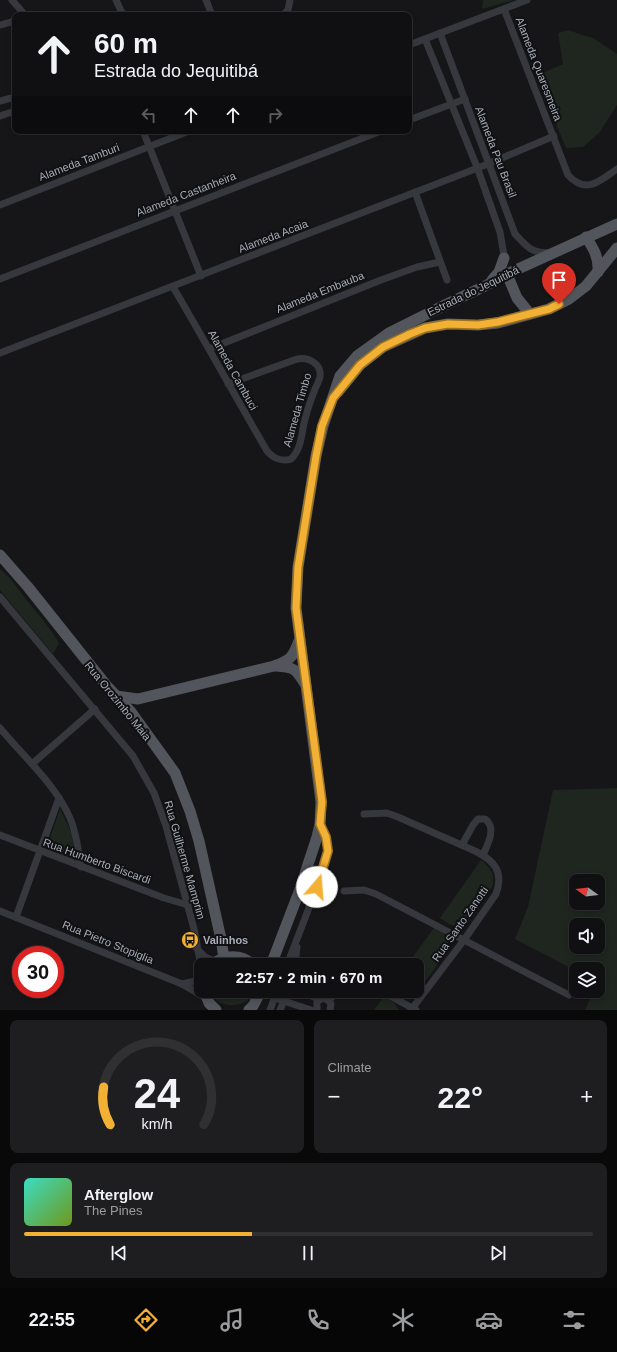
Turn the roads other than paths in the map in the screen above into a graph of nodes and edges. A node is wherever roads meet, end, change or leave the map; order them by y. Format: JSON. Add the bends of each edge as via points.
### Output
{"nodes":[{"id":1,"x":12,"y":0,"type":"edge"},
{"id":2,"x":116,"y":0,"type":"edge"},
{"id":3,"x":206,"y":0,"type":"edge"},
{"id":4,"x":290,"y":0,"type":"edge"},
{"id":5,"x":527,"y":0,"type":"edge"},
{"id":6,"x":504,"y":9,"type":"junction"},
{"id":7,"x":22,"y":12,"type":"edge"},
{"id":8,"x":122,"y":12,"type":"edge"},
{"id":9,"x":211,"y":12,"type":"edge"},
{"id":10,"x":286,"y":12,"type":"edge"},
{"id":11,"x":12,"y":22,"type":"edge"},
{"id":12,"x":0,"y":25,"type":"edge"},
{"id":13,"x":440,"y":33,"type":"junction"},
{"id":14,"x":425,"y":39,"type":"junction"},
{"id":15,"x":412,"y":44,"type":"edge"},
{"id":16,"x":12,"y":98,"type":"edge"},
{"id":17,"x":465,"y":99,"type":"junction"},
{"id":18,"x":0,"y":101,"type":"edge"},
{"id":19,"x":452,"y":104,"type":"junction"},
{"id":20,"x":12,"y":112,"type":"edge"},
{"id":21,"x":0,"y":116,"type":"edge"},
{"id":22,"x":412,"y":119,"type":"edge"},
{"id":23,"x":144,"y":134,"type":"edge"},
{"id":24,"x":182,"y":134,"type":"edge"},
{"id":25,"x":373,"y":134,"type":"edge"},
{"id":26,"x":554,"y":136,"type":"junction"},
{"id":27,"x":149,"y":147,"type":"junction"},
{"id":28,"x":488,"y":164,"type":"junction"},
{"id":29,"x":477,"y":167,"type":"junction"},
{"id":30,"x":617,"y":168,"type":"edge"},
{"id":31,"x":415,"y":192,"type":"junction"},
{"id":32,"x":0,"y":205,"type":"edge"},
{"id":33,"x":174,"y":211,"type":"junction"},
{"id":34,"x":617,"y":224,"type":"edge"},
{"id":35,"x":515,"y":234,"type":"junction"},
{"id":36,"x":586,"y":237,"type":"junction"},
{"id":37,"x":502,"y":238,"type":"junction"},
{"id":38,"x":617,"y":248,"type":"edge"},
{"id":39,"x":555,"y":252,"type":"junction"},
{"id":40,"x":504,"y":258,"type":"junction"},
{"id":41,"x":440,"y":262,"type":"junction"},
{"id":42,"x":598,"y":272,"type":"junction"},
{"id":43,"x":508,"y":274,"type":"junction"},
{"id":44,"x":201,"y":276,"type":"junction"},
{"id":45,"x":0,"y":279,"type":"edge"},
{"id":46,"x":447,"y":280,"type":"dead end"},
{"id":47,"x":485,"y":286,"type":"junction"},
{"id":48,"x":172,"y":287,"type":"junction"},
{"id":49,"x":530,"y":314,"type":"junction"},
{"id":50,"x":209,"y":349,"type":"junction"},
{"id":51,"x":0,"y":353,"type":"edge"},
{"id":52,"x":228,"y":384,"type":"junction"},
{"id":53,"x":333,"y":398,"type":"junction"},
{"id":54,"x":279,"y":459,"type":"joint"},
{"id":55,"x":0,"y":556,"type":"edge"},
{"id":56,"x":0,"y":597,"type":"edge"},
{"id":57,"x":300,"y":640,"type":"junction"},
{"id":58,"x":274,"y":666,"type":"junction"},
{"id":59,"x":307,"y":689,"type":"junction"},
{"id":60,"x":116,"y":696,"type":"junction"},
{"id":61,"x":138,"y":699,"type":"junction"},
{"id":62,"x":95,"y":709,"type":"junction"},
{"id":63,"x":137,"y":722,"type":"junction"},
{"id":64,"x":0,"y":728,"type":"edge"},
{"id":65,"x":32,"y":764,"type":"junction"},
{"id":66,"x":59,"y":798,"type":"junction"},
{"id":67,"x":364,"y":814,"type":"dead end"},
{"id":68,"x":320,"y":824,"type":"junction"},
{"id":69,"x":0,"y":836,"type":"edge"},
{"id":70,"x":462,"y":845,"type":"junction"},
{"id":71,"x":40,"y":852,"type":"junction"},
{"id":72,"x":483,"y":855,"type":"junction"},
{"id":73,"x":81,"y":867,"type":"junction"},
{"id":74,"x":344,"y":891,"type":"dead end"},
{"id":75,"x":188,"y":905,"type":"junction"},
{"id":76,"x":0,"y":911,"type":"edge"},
{"id":77,"x":16,"y":917,"type":"junction"},
{"id":78,"x":299,"y":936,"type":"junction"},
{"id":79,"x":464,"y":940,"type":"junction"},
{"id":80,"x":197,"y":949,"type":"junction"},
{"id":81,"x":199,"y":958,"type":"edge"},
{"id":82,"x":208,"y":958,"type":"edge"},
{"id":83,"x":218,"y":958,"type":"edge"},
{"id":84,"x":274,"y":958,"type":"edge"},
{"id":85,"x":291,"y":958,"type":"edge"},
{"id":86,"x":296,"y":958,"type":"edge"},
{"id":87,"x":194,"y":981,"type":"edge"},
{"id":88,"x":182,"y":984,"type":"junction"},
{"id":89,"x":194,"y":989,"type":"edge"},
{"id":90,"x":569,"y":995,"type":"dead end"},
{"id":91,"x":207,"y":998,"type":"edge"},
{"id":92,"x":257,"y":998,"type":"edge"},
{"id":93,"x":274,"y":998,"type":"edge"},
{"id":94,"x":281,"y":998,"type":"edge"},
{"id":95,"x":285,"y":998,"type":"edge"},
{"id":96,"x":315,"y":998,"type":"edge"},
{"id":97,"x":332,"y":998,"type":"edge"},
{"id":98,"x":393,"y":998,"type":"edge"},
{"id":99,"x":319,"y":1000,"type":"junction"},
{"id":100,"x":284,"y":1001,"type":"junction"},
{"id":101,"x":330,"y":1001,"type":"junction"},
{"id":102,"x":251,"y":1009,"type":"edge"},
{"id":103,"x":413,"y":1009,"type":"edge"},
{"id":104,"x":216,"y":1010,"type":"edge"},
{"id":105,"x":270,"y":1010,"type":"edge"},
{"id":106,"x":280,"y":1010,"type":"edge"},
{"id":107,"x":312,"y":1010,"type":"edge"},
{"id":108,"x":317,"y":1010,"type":"edge"},
{"id":109,"x":330,"y":1010,"type":"edge"}],
"edges":[{"from":1,"to":7,"type":"street"},
{"from":2,"to":8,"type":"street"},
{"from":3,"to":9,"type":"street"},
{"from":4,"to":10,"type":"street"},
{"from":5,"to":6,"type":"street"},
{"from":6,"to":13,"type":"street"},
{"from":6,"to":26,"type":"street","name":"Alameda Quaresmeira"},
{"from":11,"to":12,"type":"street"},
{"from":13,"to":14,"type":"street"},
{"from":13,"to":17,"type":"street","name":"Alameda Pau Brasil"},
{"from":14,"to":15,"type":"street"},
{"from":14,"to":19,"type":"street"},
{"from":16,"to":18,"type":"street"},
{"from":17,"to":19,"type":"street"},
{"from":17,"to":28,"type":"street","name":"Alameda Pau Brasil"},
{"from":19,"to":22,"type":"street"},
{"from":19,"to":29,"type":"street"},
{"from":20,"to":21,"type":"street"},
{"from":23,"to":27,"type":"street"},
{"from":24,"to":27,"type":"street","name":"Alameda Tamburi"},
{"from":25,"to":33,"type":"street","name":"Alameda Castanheira"},
{"from":26,"to":28,"type":"street","name":"Alameda Acaia"},
{"from":26,"to":30,"type":"street","name":"Alameda Quaresmeira","via":[[568,175],[576,183],[586,186],[594,184]]},
{"from":27,"to":32,"type":"street","name":"Alameda Tamburi"},
{"from":27,"to":33,"type":"street"},
{"from":28,"to":29,"type":"street","name":"Alameda Acaia"},
{"from":28,"to":35,"type":"street","name":"Alameda Pau Brasil"},
{"from":29,"to":31,"type":"street","name":"Alameda Acaia"},
{"from":29,"to":37,"type":"street"},
{"from":31,"to":41,"type":"street"},
{"from":31,"to":44,"type":"street","name":"Alameda Acaia"},
{"from":33,"to":44,"type":"street"},
{"from":33,"to":45,"type":"street","name":"Alameda Castanheira"},
{"from":34,"to":36,"type":"main road","name":"Estrada do Jequitibá"},
{"from":35,"to":37,"type":"street"},
{"from":35,"to":39,"type":"street","name":"Alameda Pau Brasil","via":[[530,249],[539,253]]},
{"from":36,"to":39,"type":"main road","name":"Estrada do Jequitibá"},
{"from":36,"to":42,"type":"main road","via":[[596,254]]},
{"from":37,"to":40,"type":"street"},
{"from":38,"to":42,"type":"main road","name":"Estrada do Jequitibá"},
{"from":39,"to":43,"type":"main road","name":"Estrada do Jequitibá"},
{"from":40,"to":43,"type":"street"},
{"from":40,"to":47,"type":"main road","via":[[499,272]]},
{"from":41,"to":46,"type":"street"},
{"from":41,"to":50,"type":"street","name":"Alameda Embauba","via":[[380,280]]},
{"from":42,"to":49,"type":"main road","name":"Estrada do Jequitibá","via":[[586,286],[569,299],[549,309]]},
{"from":43,"to":47,"type":"main road","name":"Estrada do Jequitibá"},
{"from":43,"to":49,"type":"main road","via":[[517,298]]},
{"from":44,"to":48,"type":"street","name":"Alameda Acaia"},
{"from":47,"to":53,"type":"main road","name":"Estrada do Jequitibá","via":[[389,333],[357,356],[340,376]]},
{"from":48,"to":50,"type":"street","name":"Alameda Cambuci"},
{"from":48,"to":51,"type":"street","name":"Alameda Acaia"},
{"from":49,"to":53,"type":"main road","name":"Estrada do Jequitibá","via":[[478,325],[436,325],[410,334],[383,347],[360,365]]},
{"from":50,"to":52,"type":"street","name":"Alameda Cambuci"},
{"from":52,"to":54,"type":"street","name":"Alameda Cambuci","via":[[267,451]]},
{"from":52,"to":54,"type":"street","name":"Alameda Timbo","via":[[297,359],[307,359],[317,366],[320,378],[306,416],[299,448],[291,459]]},
{"from":53,"to":57,"type":"main road","name":"Estrada do Jequitibá","via":[[322,426],[298,567],[296,608]]},
{"from":55,"to":60,"type":"main road","name":"Rua Orozimbo Maia"},
{"from":56,"to":62,"type":"street","name":"Rua Guilherme Mamprim"},
{"from":57,"to":58,"type":"main road","via":[[290,659]]},
{"from":57,"to":59,"type":"main road","name":"Estrada do Jequitibá"},
{"from":58,"to":59,"type":"main road","via":[[295,670]]},
{"from":58,"to":61,"type":"main road"},
{"from":59,"to":68,"type":"main road","name":"Estrada do Jequitibá","via":[[322,802]]},
{"from":60,"to":61,"type":"main road"},
{"from":60,"to":63,"type":"main road","name":"Rua Orozimbo Maia"},
{"from":61,"to":63,"type":"main road"},
{"from":62,"to":65,"type":"street"},
{"from":62,"to":75,"type":"street","name":"Rua Guilherme Mamprim","via":[[133,756],[154,793]]},
{"from":63,"to":83,"type":"main road","name":"Rua Orozimbo Maia","via":[[175,773],[190,811],[221,940]]},
{"from":64,"to":65,"type":"street"},
{"from":65,"to":66,"type":"street"},
{"from":66,"to":71,"type":"street"},
{"from":66,"to":73,"type":"street","via":[[71,820]]},
{"from":67,"to":70,"type":"street","name":"Rua Santo Zanotti","via":[[387,813]]},
{"from":68,"to":78,"type":"street","via":[[326,837],[328,851]]},
{"from":68,"to":84,"type":"main road","name":"Estrada do Jequitibá","via":[[305,874]]},
{"from":69,"to":71,"type":"street","name":"Rua Humberto Biscardi"},
{"from":70,"to":72,"type":"street","name":"Rua Santo Zanotti"},
{"from":70,"to":72,"type":"street","via":[[478,819],[485,819],[492,829]]},
{"from":71,"to":73,"type":"street","name":"Rua Humberto Biscardi"},
{"from":71,"to":77,"type":"street"},
{"from":72,"to":79,"type":"street","name":"Rua Santo Zanotti","via":[[496,867],[500,877],[499,886]]},
{"from":73,"to":75,"type":"street","name":"Rua Humberto Biscardi"},
{"from":74,"to":79,"type":"street","via":[[364,890],[376,894]]},
{"from":75,"to":80,"type":"street","name":"Rua Guilherme Mamprim"},
{"from":76,"to":77,"type":"street","name":"Rua Pietro Stopiglia"},
{"from":77,"to":88,"type":"street","name":"Rua Pietro Stopiglia"},
{"from":78,"to":85,"type":"street"},
{"from":78,"to":86,"type":"street"},
{"from":79,"to":90,"type":"street"},
{"from":79,"to":103,"type":"street","name":"Rua Santo Zanotti"},
{"from":80,"to":81,"type":"street","name":"Rua Guilherme Mamprim"},
{"from":80,"to":82,"type":"street"},
{"from":87,"to":88,"type":"street"},
{"from":88,"to":89,"type":"street","name":"Rua Pietro Stopiglia"},
{"from":91,"to":104,"type":"main road"},
{"from":92,"to":102,"type":"main road"},
{"from":93,"to":105,"type":"street"},
{"from":94,"to":100,"type":"street"},
{"from":95,"to":100,"type":"street"},
{"from":96,"to":99,"type":"street"},
{"from":97,"to":101,"type":"street"},
{"from":98,"to":103,"type":"street"},
{"from":99,"to":101,"type":"street"},
{"from":99,"to":108,"type":"street"},
{"from":100,"to":106,"type":"street"},
{"from":100,"to":107,"type":"street"},
{"from":101,"to":109,"type":"street"}]}
